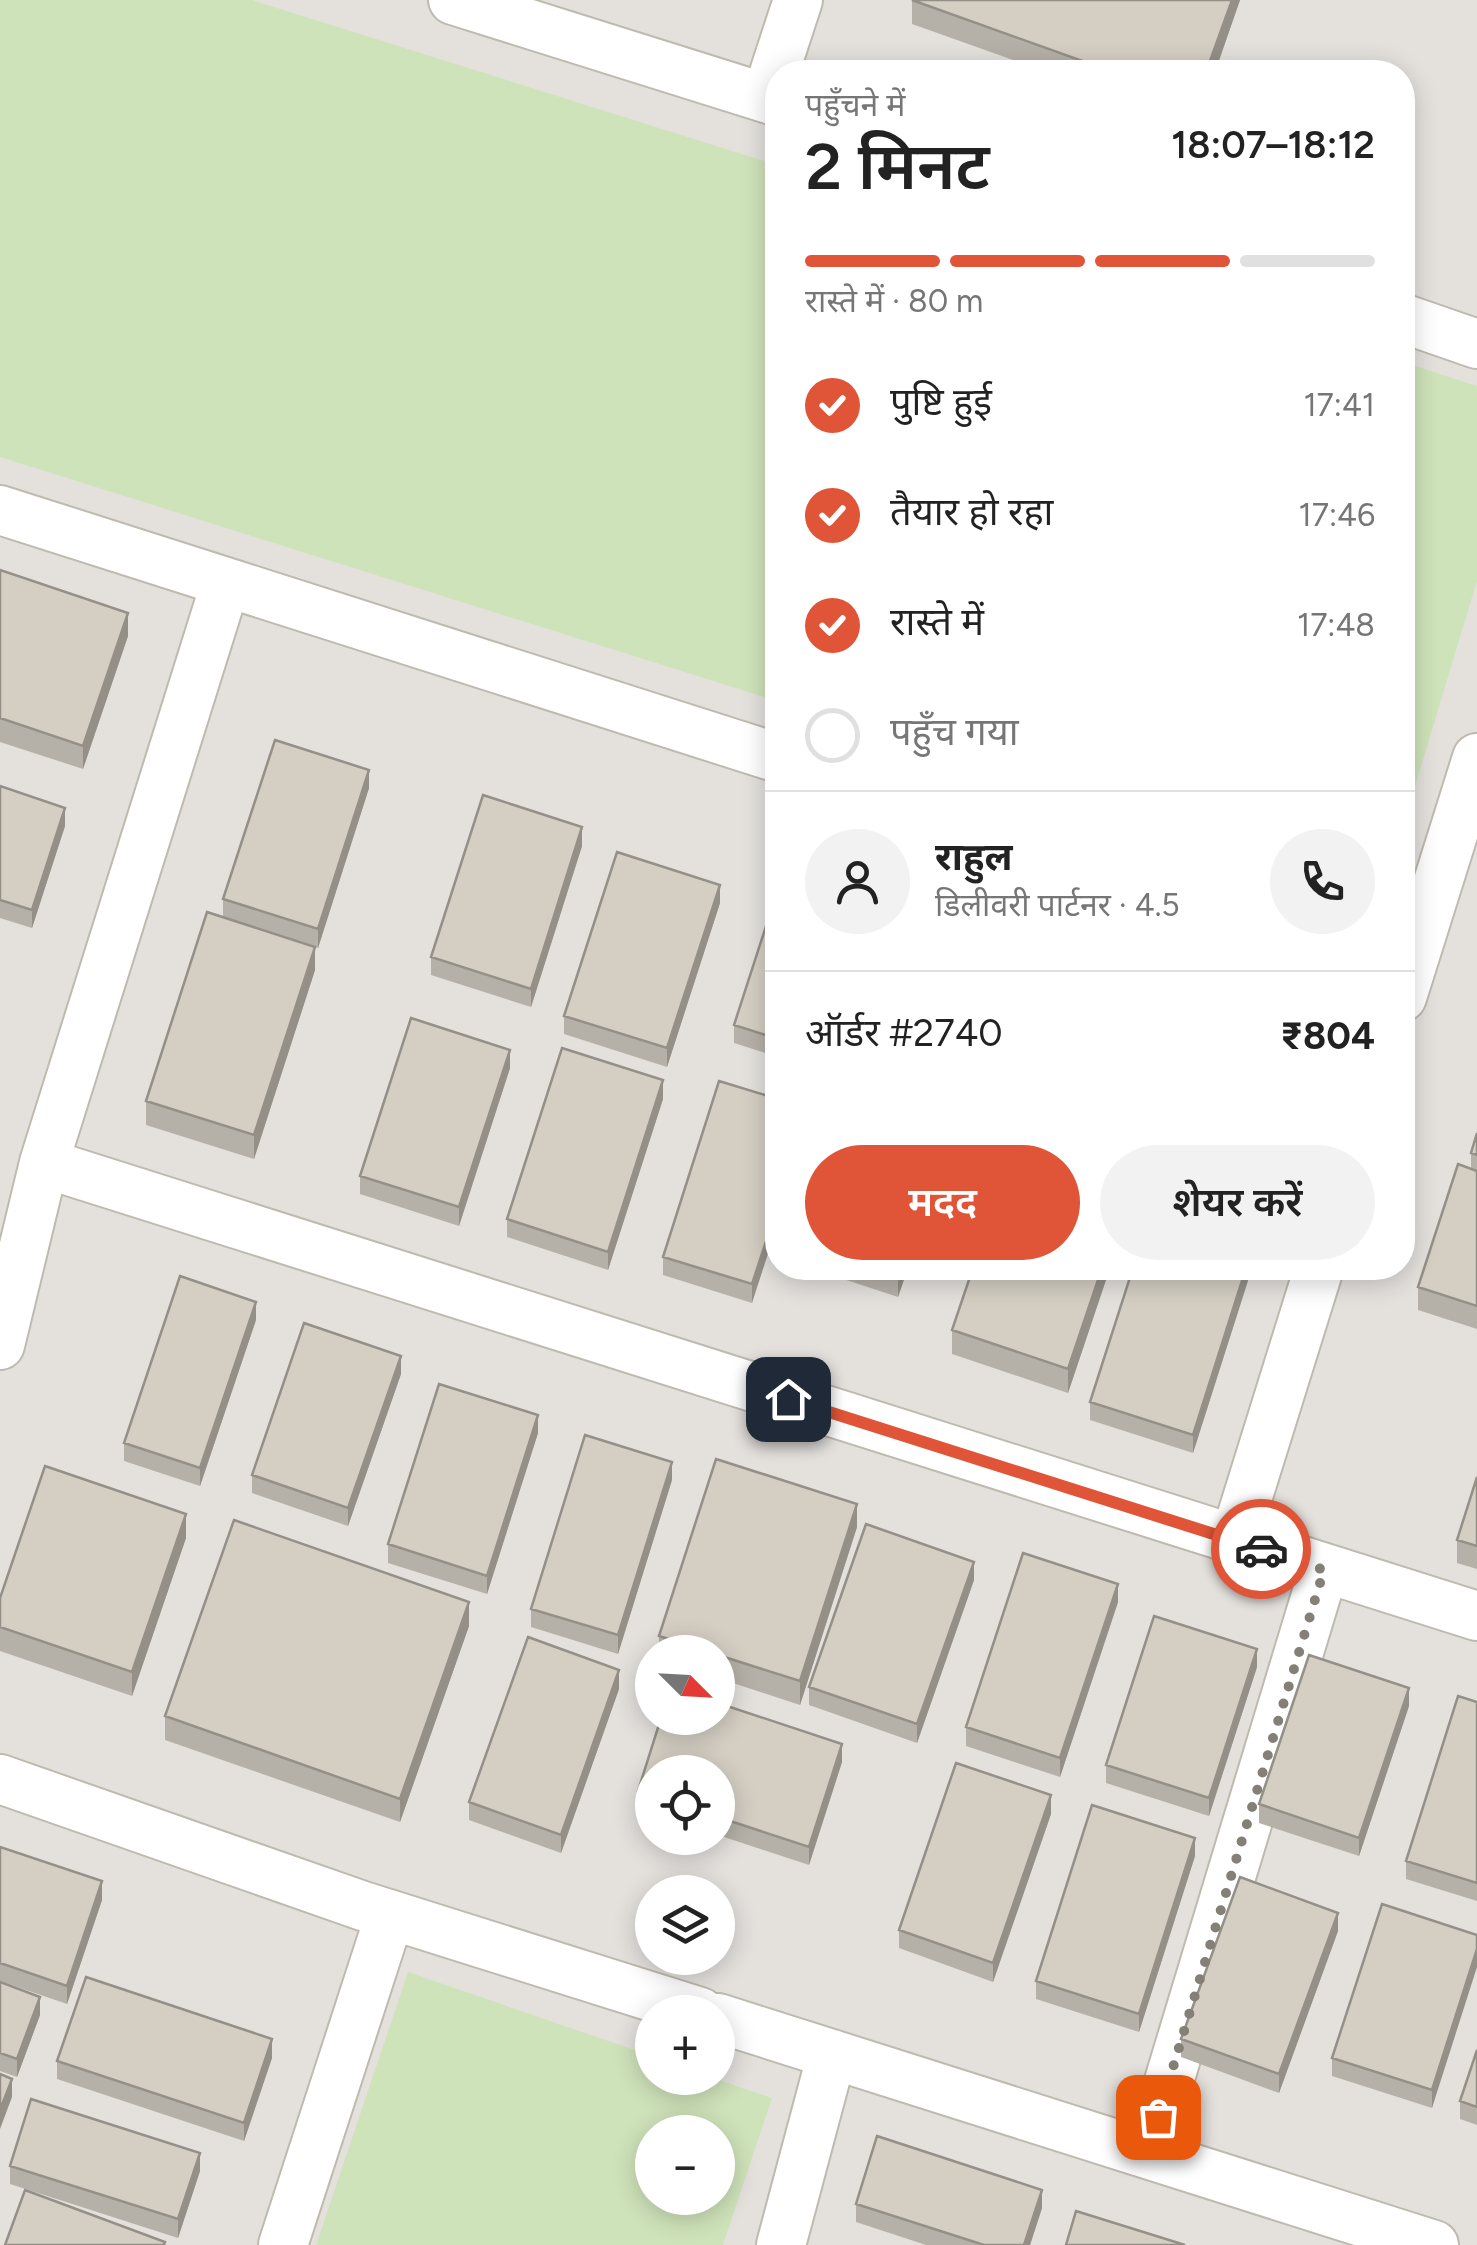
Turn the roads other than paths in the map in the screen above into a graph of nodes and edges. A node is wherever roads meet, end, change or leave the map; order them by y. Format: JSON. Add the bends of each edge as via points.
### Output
{"nodes":[{"id":1,"x":453,"y":0,"type":"edge"},
{"id":2,"x":798,"y":0,"type":"edge"},
{"id":3,"x":782,"y":60,"type":"edge"},
{"id":4,"x":765,"y":98,"type":"edge"},
{"id":5,"x":1415,"y":323,"type":"edge"},
{"id":6,"x":1477,"y":344,"type":"edge"},
{"id":7,"x":0,"y":510,"type":"edge"},
{"id":8,"x":225,"y":585,"type":"junction"},
{"id":9,"x":765,"y":754,"type":"edge"},
{"id":10,"x":1477,"y":758,"type":"edge"},
{"id":11,"x":1415,"y":945,"type":"edge"},
{"id":12,"x":44,"y":1163,"type":"junction"},
{"id":13,"x":1314,"y":1280,"type":"edge"},
{"id":14,"x":0,"y":1345,"type":"edge"},
{"id":15,"x":1234,"y":1541,"type":"junction"},
{"id":16,"x":1324,"y":1570,"type":"junction"},
{"id":17,"x":1477,"y":1616,"type":"edge"},
{"id":18,"x":0,"y":1780,"type":"edge"},
{"id":19,"x":390,"y":1915,"type":"junction"},
{"id":20,"x":646,"y":1995,"type":"edge"},
{"id":21,"x":735,"y":2023,"type":"edge"},
{"id":22,"x":832,"y":2054,"type":"junction"},
{"id":23,"x":1147,"y":2154,"type":"junction"},
{"id":24,"x":1332,"y":2230,"type":"edge"},
{"id":25,"x":283,"y":2245,"type":"edge"},
{"id":26,"x":781,"y":2245,"type":"edge"},
{"id":27,"x":1434,"y":2245,"type":"edge"}],
"edges":[{"from":1,"to":4,"type":"lane"},
{"from":2,"to":3,"type":"lane"},
{"from":5,"to":6,"type":"lane"},
{"from":7,"to":8,"type":"lane"},
{"from":8,"to":9,"type":"lane"},
{"from":8,"to":12,"type":"lane"},
{"from":10,"to":11,"type":"lane"},
{"from":12,"to":14,"type":"lane"},
{"from":12,"to":15,"type":"lane"},
{"from":13,"to":15,"type":"lane"},
{"from":15,"to":16,"type":"lane"},
{"from":16,"to":17,"type":"lane"},
{"from":16,"to":23,"type":"lane"},
{"from":18,"to":19,"type":"lane"},
{"from":19,"to":20,"type":"lane"},
{"from":19,"to":25,"type":"lane"},
{"from":21,"to":22,"type":"lane"},
{"from":22,"to":23,"type":"lane"},
{"from":22,"to":26,"type":"lane"},
{"from":23,"to":24,"type":"lane"},
{"from":24,"to":27,"type":"lane"}]}
